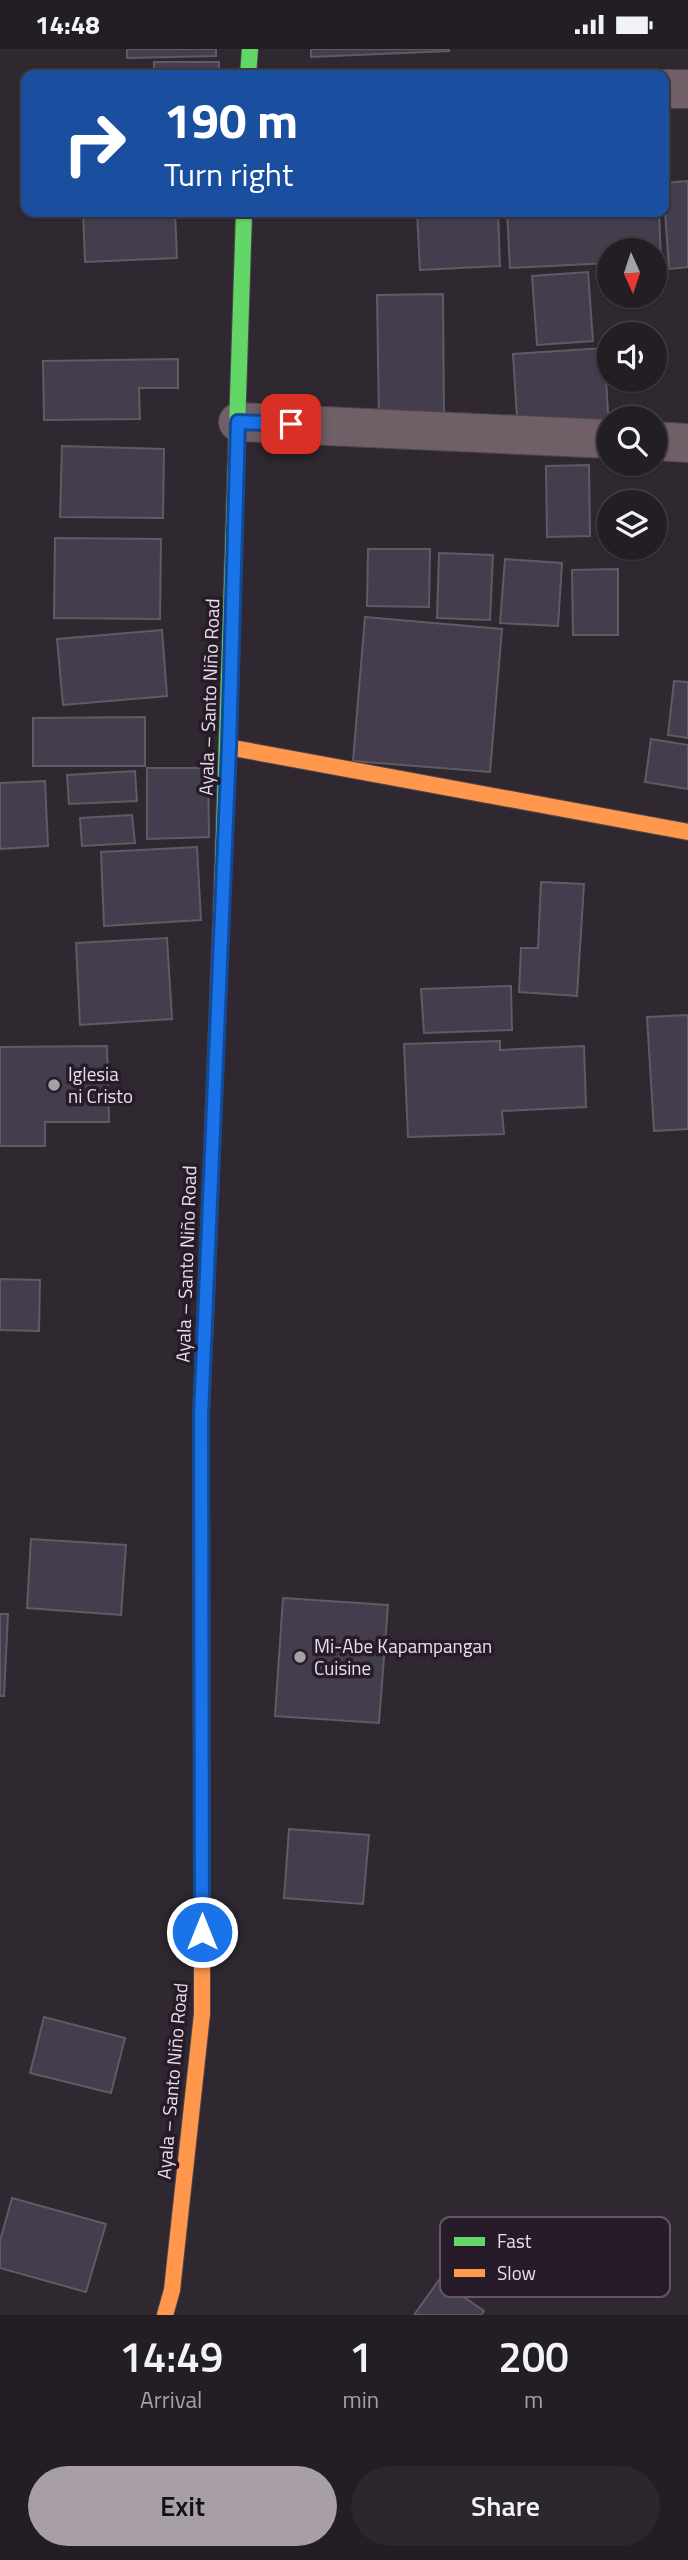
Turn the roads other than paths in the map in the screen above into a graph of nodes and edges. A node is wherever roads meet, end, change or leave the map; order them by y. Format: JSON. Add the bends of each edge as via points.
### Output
{"nodes":[{"id":1,"x":250,"y":49,"type":"edge"},
{"id":2,"x":248,"y":70,"type":"edge"},
{"id":3,"x":669,"y":89,"type":"edge"},
{"id":4,"x":688,"y":89,"type":"edge"},
{"id":5,"x":244,"y":217,"type":"edge"},
{"id":6,"x":238,"y":422,"type":"junction"},
{"id":7,"x":597,"y":438,"type":"edge"},
{"id":8,"x":667,"y":442,"type":"edge"},
{"id":9,"x":688,"y":443,"type":"edge"},
{"id":10,"x":229,"y":747,"type":"junction"},
{"id":11,"x":688,"y":832,"type":"edge"},
{"id":12,"x":164,"y":2315,"type":"edge"}],
"edges":[{"from":1,"to":2,"type":"street"},
{"from":3,"to":4,"type":"street"},
{"from":5,"to":6,"type":"street","name":"Ayala – Santo Niño Road"},
{"from":6,"to":7,"type":"street"},
{"from":6,"to":10,"type":"street","name":"Ayala – Santo Niño Road"},
{"from":8,"to":9,"type":"street"},
{"from":10,"to":11,"type":"street"},
{"from":10,"to":12,"type":"street","name":"Ayala – Santo Niño Road","via":[[201,1416],[202,2014],[172,2290]]}]}
